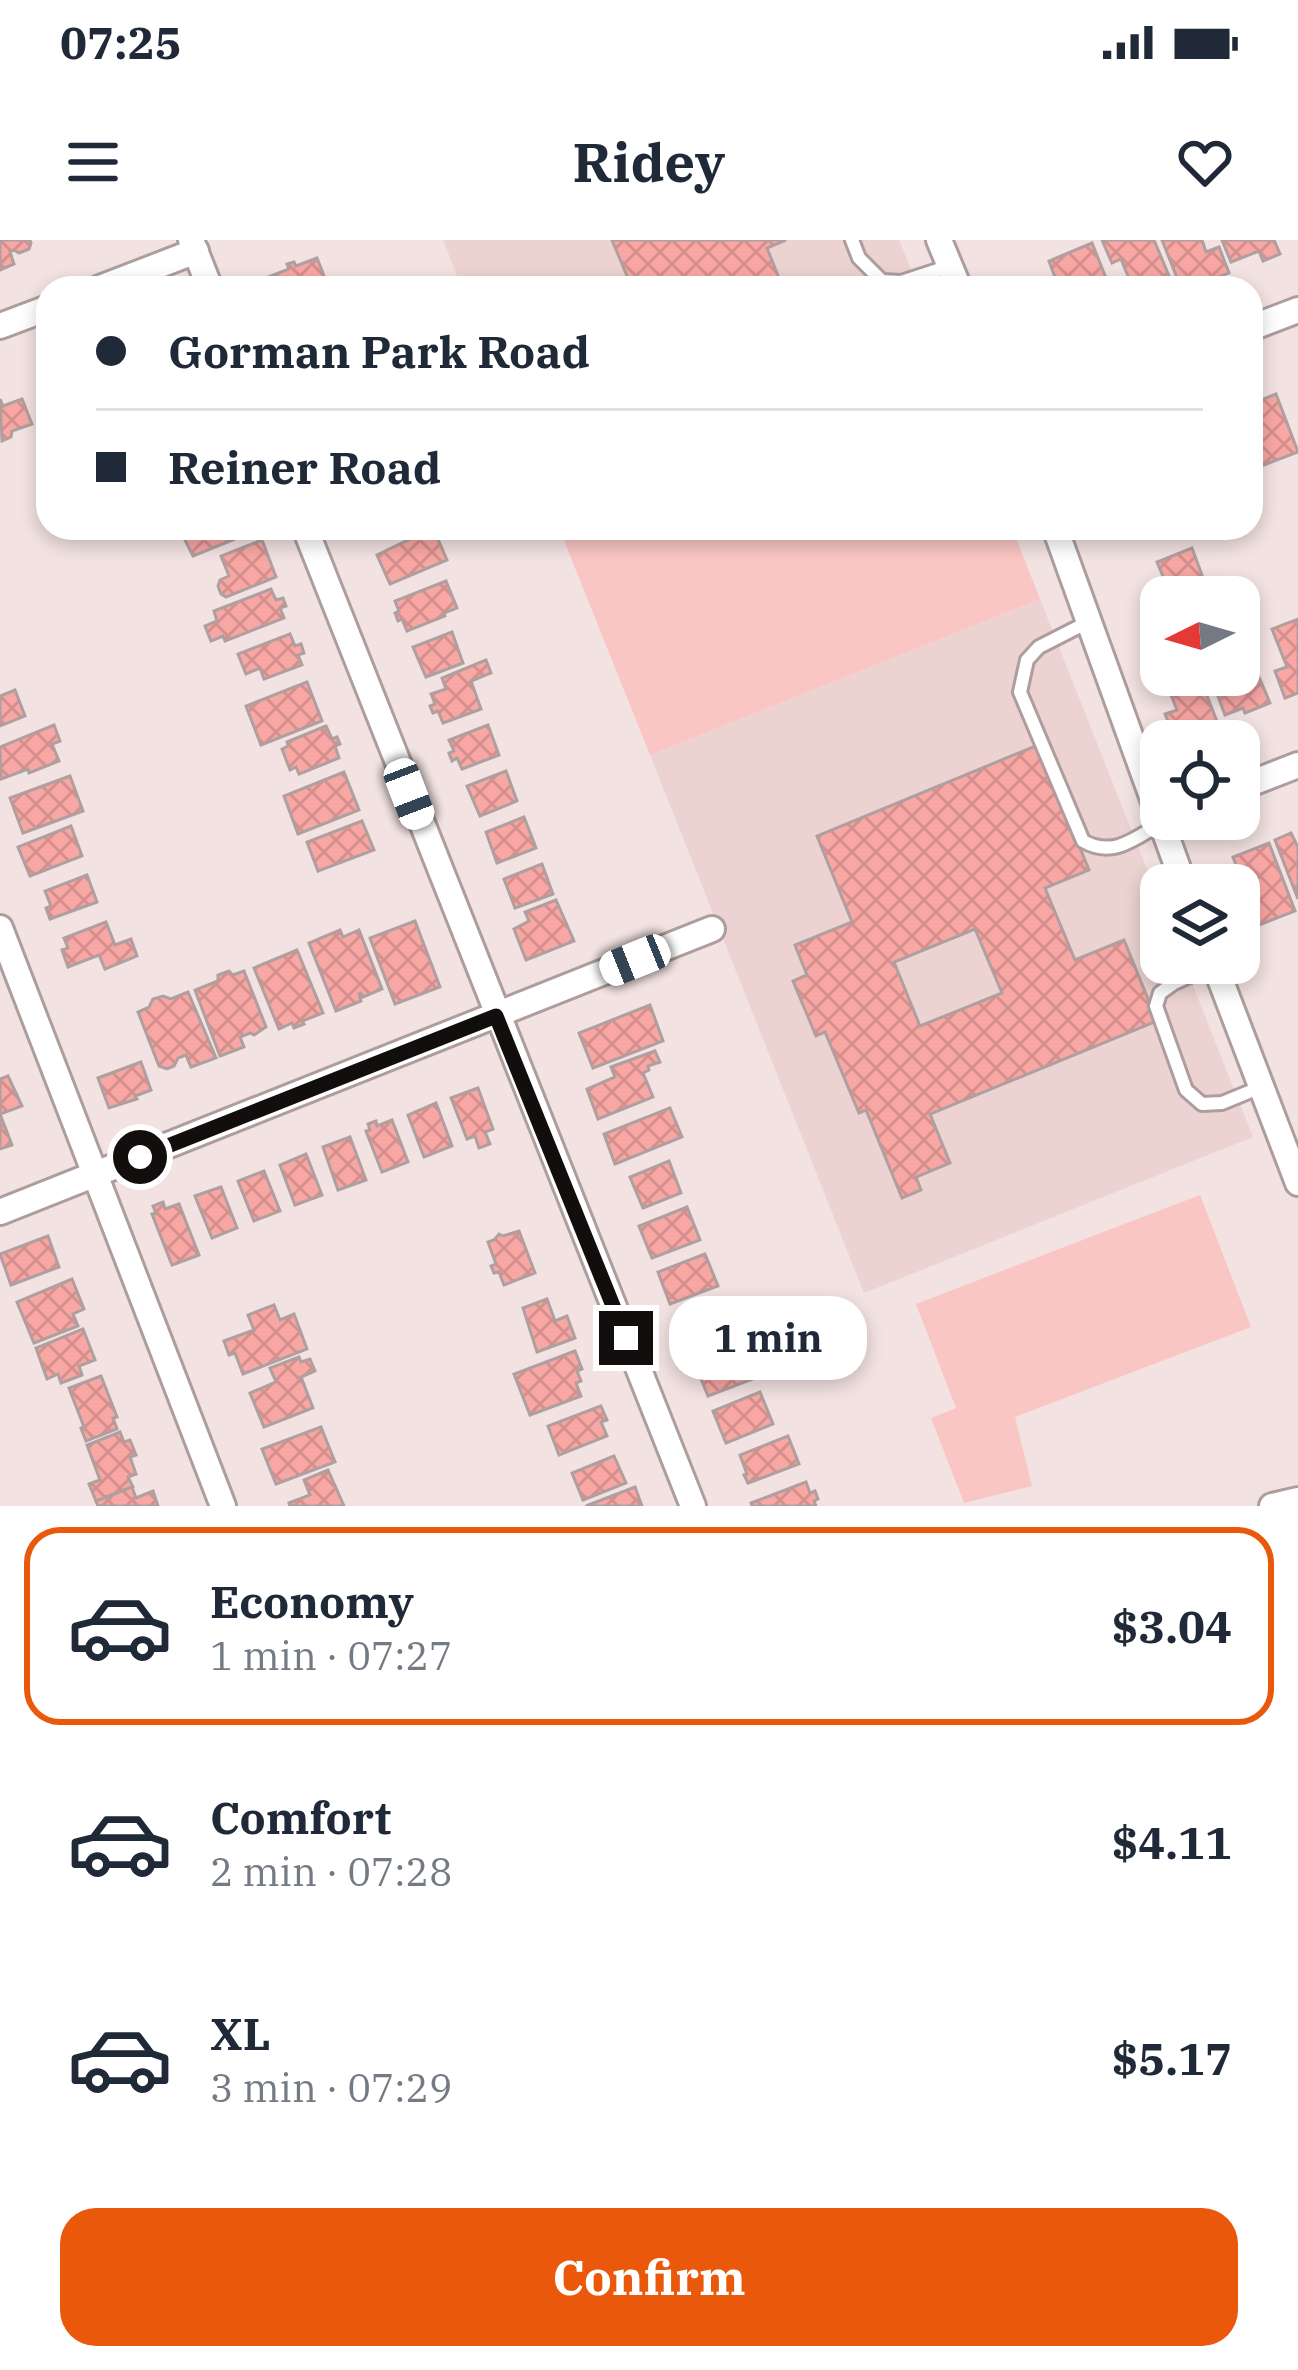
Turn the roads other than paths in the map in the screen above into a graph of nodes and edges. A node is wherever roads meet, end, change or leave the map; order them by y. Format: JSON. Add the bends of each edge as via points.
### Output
{"nodes":[{"id":1,"x":852,"y":240,"type":"edge"},
{"id":2,"x":939,"y":240,"type":"edge"},
{"id":3,"x":193,"y":246,"type":"edge"},
{"id":4,"x":127,"y":276,"type":"edge"},
{"id":5,"x":205,"y":276,"type":"edge"},
{"id":6,"x":878,"y":276,"type":"edge"},
{"id":7,"x":954,"y":276,"type":"edge"},
{"id":8,"x":1298,"y":310,"type":"edge"},
{"id":9,"x":36,"y":312,"type":"edge"},
{"id":10,"x":1263,"y":323,"type":"edge"},
{"id":11,"x":0,"y":326,"type":"edge"},
{"id":12,"x":309,"y":540,"type":"edge"},
{"id":13,"x":1059,"y":540,"type":"edge"},
{"id":14,"x":1090,"y":622,"type":"junction"},
{"id":15,"x":1140,"y":755,"type":"edge"},
{"id":16,"x":1298,"y":765,"type":"edge"},
{"id":17,"x":1260,"y":780,"type":"edge"},
{"id":18,"x":1140,"y":835,"type":"edge"},
{"id":19,"x":0,"y":928,"type":"edge"},
{"id":20,"x":712,"y":929,"type":"dead end"},
{"id":21,"x":1173,"y":984,"type":"edge"},
{"id":22,"x":1222,"y":984,"type":"edge"},
{"id":23,"x":496,"y":1016,"type":"junction"},
{"id":24,"x":1261,"y":1087,"type":"junction"},
{"id":25,"x":96,"y":1174,"type":"junction"},
{"id":26,"x":1298,"y":1184,"type":"edge"},
{"id":27,"x":0,"y":1212,"type":"edge"},
{"id":28,"x":1298,"y":1500,"type":"edge"},
{"id":29,"x":224,"y":1506,"type":"edge"},
{"id":30,"x":693,"y":1506,"type":"edge"},
{"id":31,"x":1272,"y":1506,"type":"edge"}],
"edges":[{"from":1,"to":6,"type":"lane"},
{"from":2,"to":7,"type":"street"},
{"from":3,"to":4,"type":"street"},
{"from":3,"to":5,"type":"street"},
{"from":8,"to":10,"type":"street"},
{"from":9,"to":11,"type":"street"},
{"from":12,"to":23,"type":"street"},
{"from":13,"to":14,"type":"street"},
{"from":14,"to":15,"type":"street"},
{"from":14,"to":18,"type":"lane","via":[[1039,647],[1020,692],[1083,841],[1099,850]]},
{"from":16,"to":17,"type":"street"},
{"from":19,"to":25,"type":"street"},
{"from":20,"to":23,"type":"street"},
{"from":21,"to":24,"type":"lane","via":[[1156,1006],[1186,1090],[1202,1104]]},
{"from":22,"to":24,"type":"street"},
{"from":23,"to":25,"type":"street"},
{"from":23,"to":30,"type":"street"},
{"from":24,"to":26,"type":"street"},
{"from":25,"to":27,"type":"street"},
{"from":25,"to":29,"type":"street"},
{"from":28,"to":31,"type":"street"}]}
